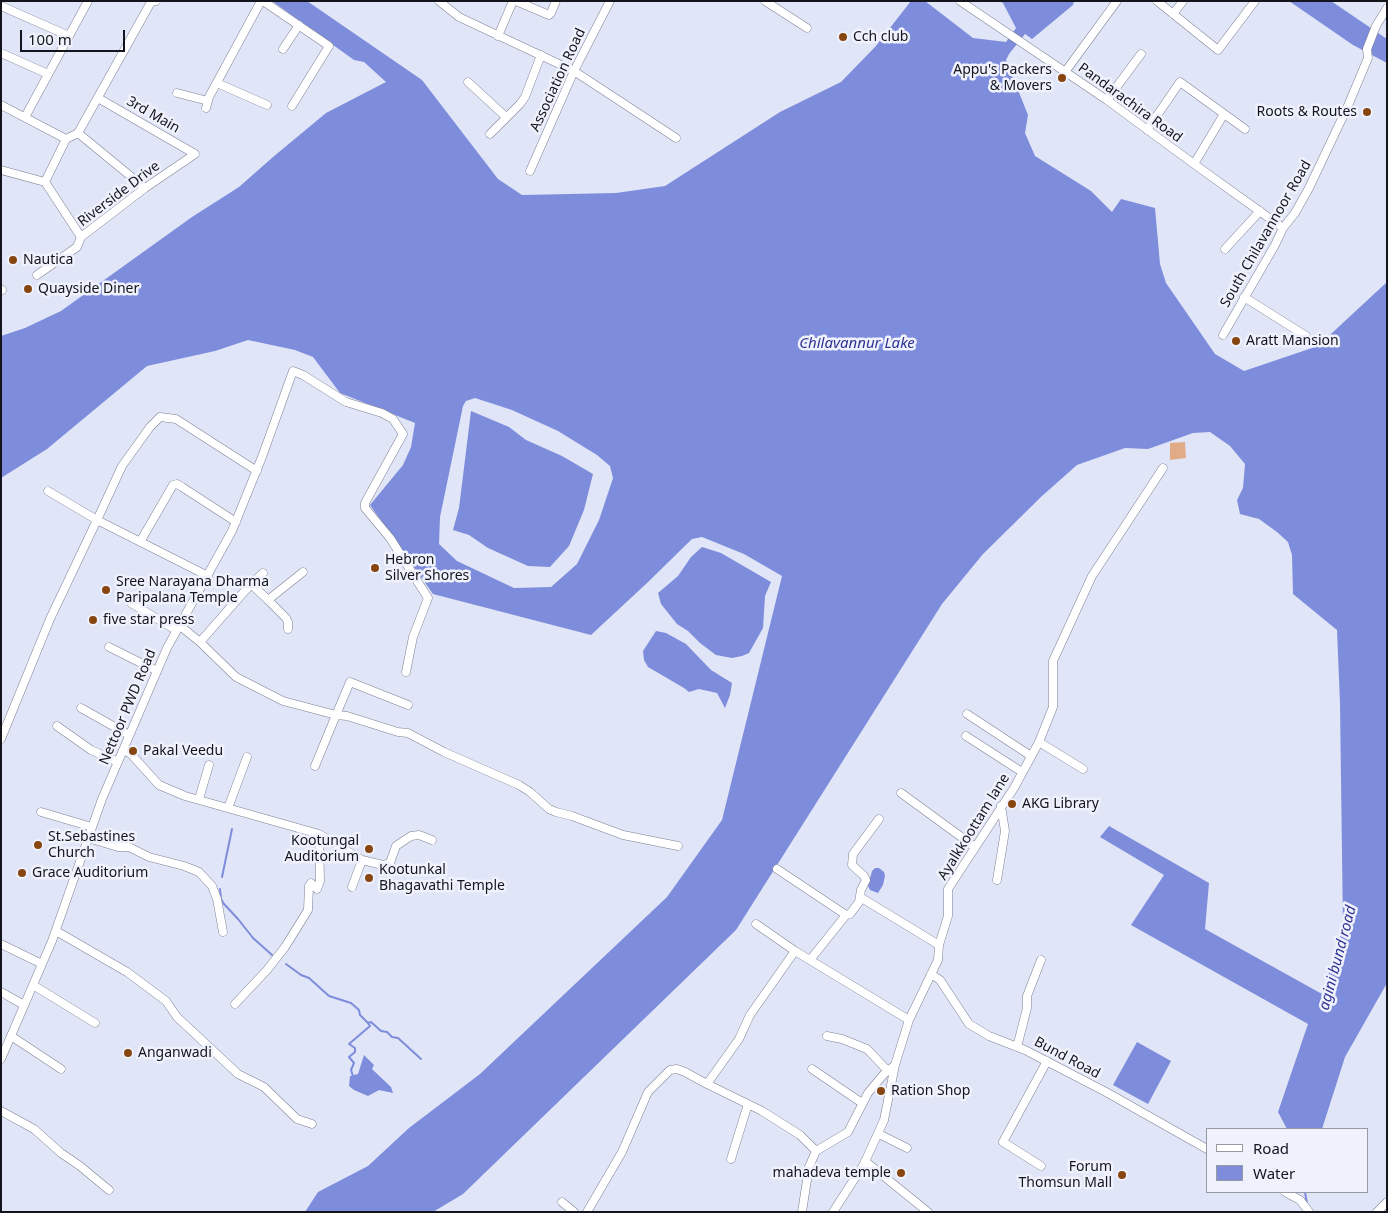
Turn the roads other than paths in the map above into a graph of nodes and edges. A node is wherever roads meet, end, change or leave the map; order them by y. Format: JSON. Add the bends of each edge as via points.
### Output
{"nodes":[{"id":1,"x":88,"y":1,"type":"edge"},
{"id":2,"x":156,"y":1,"type":"edge"},
{"id":3,"x":262,"y":1,"type":"edge"},
{"id":4,"x":439,"y":1,"type":"edge"},
{"id":5,"x":514,"y":1,"type":"edge"},
{"id":6,"x":556,"y":1,"type":"edge"},
{"id":7,"x":610,"y":1,"type":"edge"},
{"id":8,"x":765,"y":1,"type":"edge"},
{"id":9,"x":960,"y":1,"type":"edge"},
{"id":10,"x":1118,"y":1,"type":"edge"},
{"id":11,"x":1158,"y":1,"type":"edge"},
{"id":12,"x":1184,"y":1,"type":"edge"},
{"id":13,"x":1255,"y":1,"type":"edge"},
{"id":14,"x":1,"y":6,"type":"edge"},
{"id":15,"x":1387,"y":8,"type":"edge"},
{"id":16,"x":1173,"y":14,"type":"junction"},
{"id":17,"x":299,"y":25,"type":"junction"},
{"id":18,"x":807,"y":28,"type":"dead end"},
{"id":19,"x":69,"y":36,"type":"junction"},
{"id":20,"x":498,"y":36,"type":"junction"},
{"id":21,"x":283,"y":49,"type":"dead end"},
{"id":22,"x":1,"y":53,"type":"edge"},
{"id":23,"x":1141,"y":54,"type":"dead end"},
{"id":24,"x":541,"y":55,"type":"junction"},
{"id":25,"x":574,"y":71,"type":"junction"},
{"id":26,"x":1065,"y":72,"type":"junction"},
{"id":27,"x":48,"y":74,"type":"junction"},
{"id":28,"x":468,"y":82,"type":"dead end"},
{"id":29,"x":217,"y":83,"type":"junction"},
{"id":30,"x":177,"y":93,"type":"dead end"},
{"id":31,"x":98,"y":98,"type":"junction"},
{"id":32,"x":1107,"y":100,"type":"junction"},
{"id":33,"x":1,"y":105,"type":"edge"},
{"id":34,"x":267,"y":105,"type":"dead end"},
{"id":35,"x":292,"y":106,"type":"dead end"},
{"id":36,"x":1224,"y":114,"type":"junction"},
{"id":37,"x":25,"y":117,"type":"junction"},
{"id":38,"x":506,"y":117,"type":"junction"},
{"id":39,"x":1245,"y":129,"type":"dead end"},
{"id":40,"x":1147,"y":130,"type":"junction"},
{"id":41,"x":78,"y":133,"type":"junction"},
{"id":42,"x":490,"y":134,"type":"dead end"},
{"id":43,"x":676,"y":138,"type":"dead end"},
{"id":44,"x":66,"y":139,"type":"junction"},
{"id":45,"x":195,"y":154,"type":"joint"},
{"id":46,"x":1194,"y":164,"type":"junction"},
{"id":47,"x":1,"y":170,"type":"edge"},
{"id":48,"x":530,"y":171,"type":"dead end"},
{"id":49,"x":45,"y":182,"type":"junction"},
{"id":50,"x":145,"y":188,"type":"junction"},
{"id":51,"x":1260,"y":211,"type":"junction"},
{"id":52,"x":1283,"y":228,"type":"junction"},
{"id":53,"x":81,"y":236,"type":"junction"},
{"id":54,"x":1225,"y":249,"type":"dead end"},
{"id":55,"x":37,"y":275,"type":"dead end"},
{"id":56,"x":1244,"y":296,"type":"junction"},
{"id":57,"x":1222,"y":335,"type":"dead end"},
{"id":58,"x":1306,"y":336,"type":"dead end"},
{"id":59,"x":1163,"y":468,"type":"dead end"},
{"id":60,"x":257,"y":471,"type":"junction"},
{"id":61,"x":48,"y":491,"type":"dead end"},
{"id":62,"x":97,"y":520,"type":"junction"},
{"id":63,"x":236,"y":522,"type":"junction"},
{"id":64,"x":140,"y":542,"type":"junction"},
{"id":65,"x":303,"y":572,"type":"dead end"},
{"id":66,"x":263,"y":573,"type":"dead end"},
{"id":67,"x":208,"y":576,"type":"junction"},
{"id":68,"x":252,"y":584,"type":"junction"},
{"id":69,"x":268,"y":600,"type":"junction"},
{"id":70,"x":131,"y":602,"type":"dead end"},
{"id":71,"x":178,"y":628,"type":"junction"},
{"id":72,"x":288,"y":629,"type":"dead end"},
{"id":73,"x":200,"y":642,"type":"junction"},
{"id":74,"x":109,"y":646,"type":"dead end"},
{"id":75,"x":157,"y":671,"type":"junction"},
{"id":76,"x":406,"y":672,"type":"dead end"},
{"id":77,"x":408,"y":705,"type":"dead end"},
{"id":78,"x":81,"y":708,"type":"dead end"},
{"id":79,"x":967,"y":714,"type":"dead end"},
{"id":80,"x":336,"y":715,"type":"junction"},
{"id":81,"x":57,"y":726,"type":"dead end"},
{"id":82,"x":129,"y":735,"type":"junction"},
{"id":83,"x":966,"y":736,"type":"dead end"},
{"id":84,"x":1,"y":739,"type":"edge"},
{"id":85,"x":1040,"y":742,"type":"junction"},
{"id":86,"x":123,"y":750,"type":"junction"},
{"id":87,"x":1031,"y":756,"type":"junction"},
{"id":88,"x":247,"y":757,"type":"dead end"},
{"id":89,"x":118,"y":762,"type":"junction"},
{"id":90,"x":209,"y":765,"type":"dead end"},
{"id":91,"x":315,"y":766,"type":"dead end"},
{"id":92,"x":1083,"y":769,"type":"dead end"},
{"id":93,"x":1022,"y":772,"type":"junction"},
{"id":94,"x":901,"y":793,"type":"dead end"},
{"id":95,"x":199,"y":799,"type":"junction"},
{"id":96,"x":1002,"y":806,"type":"junction"},
{"id":97,"x":228,"y":808,"type":"junction"},
{"id":98,"x":42,"y":812,"type":"dead end"},
{"id":99,"x":879,"y":819,"type":"dead end"},
{"id":100,"x":92,"y":827,"type":"junction"},
{"id":101,"x":320,"y":834,"type":"junction"},
{"id":102,"x":88,"y":838,"type":"junction"},
{"id":103,"x":432,"y":840,"type":"dead end"},
{"id":104,"x":678,"y":846,"type":"dead end"},
{"id":105,"x":975,"y":847,"type":"junction"},
{"id":106,"x":362,"y":860,"type":"junction"},
{"id":107,"x":777,"y":869,"type":"dead end"},
{"id":108,"x":997,"y":880,"type":"dead end"},
{"id":109,"x":352,"y":887,"type":"dead end"},
{"id":110,"x":860,"y":897,"type":"junction"},
{"id":111,"x":846,"y":915,"type":"junction"},
{"id":112,"x":756,"y":924,"type":"dead end"},
{"id":113,"x":56,"y":931,"type":"junction"},
{"id":114,"x":223,"y":932,"type":"dead end"},
{"id":115,"x":1,"y":944,"type":"edge"},
{"id":116,"x":939,"y":946,"type":"junction"},
{"id":117,"x":795,"y":951,"type":"junction"},
{"id":118,"x":810,"y":960,"type":"junction"},
{"id":119,"x":1040,"y":960,"type":"dead end"},
{"id":120,"x":42,"y":964,"type":"junction"},
{"id":121,"x":931,"y":974,"type":"junction"},
{"id":122,"x":33,"y":985,"type":"junction"},
{"id":123,"x":1,"y":992,"type":"edge"},
{"id":124,"x":24,"y":1004,"type":"junction"},
{"id":125,"x":235,"y":1004,"type":"dead end"},
{"id":126,"x":910,"y":1020,"type":"junction"},
{"id":127,"x":95,"y":1023,"type":"dead end"},
{"id":128,"x":11,"y":1036,"type":"junction"},
{"id":129,"x":827,"y":1036,"type":"dead end"},
{"id":130,"x":1017,"y":1047,"type":"junction"},
{"id":131,"x":1,"y":1059,"type":"edge"},
{"id":132,"x":1047,"y":1061,"type":"junction"},
{"id":133,"x":895,"y":1065,"type":"junction"},
{"id":134,"x":61,"y":1068,"type":"dead end"},
{"id":135,"x":812,"y":1069,"type":"dead end"},
{"id":136,"x":888,"y":1071,"type":"junction"},
{"id":137,"x":707,"y":1084,"type":"junction"},
{"id":138,"x":862,"y":1103,"type":"junction"},
{"id":139,"x":748,"y":1104,"type":"junction"},
{"id":140,"x":1,"y":1111,"type":"edge"},
{"id":141,"x":312,"y":1124,"type":"dead end"},
{"id":142,"x":878,"y":1134,"type":"junction"},
{"id":143,"x":907,"y":1148,"type":"dead end"},
{"id":144,"x":1206,"y":1148,"type":"edge"},
{"id":145,"x":816,"y":1151,"type":"junction"},
{"id":146,"x":731,"y":1159,"type":"dead end"},
{"id":147,"x":865,"y":1161,"type":"junction"},
{"id":148,"x":1041,"y":1166,"type":"dead end"},
{"id":149,"x":109,"y":1190,"type":"dead end"},
{"id":150,"x":1287,"y":1193,"type":"edge"},
{"id":151,"x":562,"y":1202,"type":"dead end"},
{"id":152,"x":1387,"y":1202,"type":"edge"},
{"id":153,"x":574,"y":1212,"type":"edge"},
{"id":154,"x":587,"y":1212,"type":"edge"},
{"id":155,"x":802,"y":1212,"type":"edge"},
{"id":156,"x":833,"y":1212,"type":"edge"},
{"id":157,"x":928,"y":1212,"type":"edge"},
{"id":158,"x":1309,"y":1212,"type":"edge"},
{"id":159,"x":1377,"y":1212,"type":"edge"}],
"edges":[{"from":1,"to":19,"type":"street"},
{"from":2,"to":31,"type":"street","via":[[151,2]]},
{"from":3,"to":17,"type":"street"},
{"from":3,"to":29,"type":"street"},
{"from":4,"to":20,"type":"street","via":[[459,18]]},
{"from":5,"to":6,"type":"street","via":[[549,15]]},
{"from":5,"to":20,"type":"street"},
{"from":7,"to":25,"type":"street","name":"Association Road"},
{"from":8,"to":18,"type":"street"},
{"from":9,"to":26,"type":"street","name":"Pandarachira Road"},
{"from":10,"to":26,"type":"street"},
{"from":11,"to":16,"type":"street"},
{"from":12,"to":16,"type":"street"},
{"from":13,"to":16,"type":"street","via":[[1218,50]]},
{"from":14,"to":19,"type":"street"},
{"from":15,"to":52,"type":"street","name":"South Chilavannoor Road","via":[[1376,26],[1367,49],[1368,58],[1309,188]]},
{"from":17,"to":21,"type":"street"},
{"from":17,"to":35,"type":"street","via":[[329,46]]},
{"from":19,"to":27,"type":"street"},
{"from":20,"to":24,"type":"street"},
{"from":22,"to":27,"type":"street"},
{"from":23,"to":32,"type":"street"},
{"from":24,"to":25,"type":"street"},
{"from":24,"to":38,"type":"street","via":[[525,97]]},
{"from":25,"to":43,"type":"street"},
{"from":25,"to":48,"type":"street","name":"Association Road"},
{"from":26,"to":32,"type":"street","name":"Pandarachira Road"},
{"from":27,"to":37,"type":"street"},
{"from":28,"to":38,"type":"street"},
{"from":29,"to":30,"type":"street","via":[[207,104]]},
{"from":29,"to":34,"type":"street"},
{"from":31,"to":41,"type":"street"},
{"from":31,"to":45,"type":"street","name":"3rd Main"},
{"from":32,"to":40,"type":"street","name":"Pandarachira Road"},
{"from":33,"to":37,"type":"street"},
{"from":36,"to":39,"type":"street"},
{"from":36,"to":40,"type":"street","via":[[1180,82]]},
{"from":36,"to":46,"type":"street"},
{"from":37,"to":44,"type":"street"},
{"from":38,"to":42,"type":"street"},
{"from":40,"to":46,"type":"street","name":"Pandarachira Road"},
{"from":41,"to":44,"type":"street"},
{"from":41,"to":50,"type":"street"},
{"from":44,"to":49,"type":"street"},
{"from":45,"to":50,"type":"street","name":"Riverside Drive"},
{"from":46,"to":51,"type":"street","name":"Pandarachira Road"},
{"from":47,"to":49,"type":"street"},
{"from":49,"to":53,"type":"street"},
{"from":50,"to":53,"type":"street","name":"Riverside Drive"},
{"from":51,"to":52,"type":"street","name":"Pandarachira Road"},
{"from":51,"to":54,"type":"street"},
{"from":52,"to":56,"type":"street","name":"South Chilavannoor Road","via":[[1258,277]]},
{"from":53,"to":55,"type":"street","name":"Riverside Drive","via":[[77,247]]},
{"from":56,"to":57,"type":"street","name":"South Chilavannoor Road"},
{"from":56,"to":58,"type":"street"},
{"from":59,"to":85,"type":"street","name":"Ayalkkoottam lane","via":[[1092,576],[1053,661],[1053,706]]},
{"from":60,"to":62,"type":"street","via":[[176,419],[160,417],[122,466]]},
{"from":60,"to":63,"type":"street","name":"Nettoor PWD Road"},
{"from":60,"to":76,"type":"street","name":"Nettoor PWD Road","via":[[293,371],[346,402],[393,419],[403,434],[365,502],[365,508],[390,538],[428,598],[413,637]]},
{"from":61,"to":62,"type":"street"},
{"from":62,"to":64,"type":"street"},
{"from":62,"to":84,"type":"street","via":[[50,619]]},
{"from":63,"to":64,"type":"street","via":[[173,484]]},
{"from":63,"to":67,"type":"street","name":"Nettoor PWD Road"},
{"from":64,"to":67,"type":"street"},
{"from":65,"to":69,"type":"street"},
{"from":66,"to":68,"type":"street"},
{"from":67,"to":71,"type":"street","name":"Nettoor PWD Road"},
{"from":68,"to":69,"type":"street"},
{"from":68,"to":73,"type":"street"},
{"from":69,"to":72,"type":"street","via":[[286,618]]},
{"from":70,"to":71,"type":"street"},
{"from":71,"to":73,"type":"street"},
{"from":71,"to":75,"type":"street","name":"Nettoor PWD Road"},
{"from":73,"to":80,"type":"street","via":[[236,677],[283,701]]},
{"from":74,"to":75,"type":"street"},
{"from":75,"to":82,"type":"street","name":"Nettoor PWD Road"},
{"from":77,"to":80,"type":"street","via":[[350,682]]},
{"from":78,"to":82,"type":"street"},
{"from":79,"to":87,"type":"street"},
{"from":80,"to":91,"type":"street"},
{"from":80,"to":104,"type":"street","via":[[408,732],[452,756],[519,785],[556,812],[624,835]]},
{"from":81,"to":89,"type":"street","via":[[91,750]]},
{"from":82,"to":86,"type":"street","name":"Nettoor PWD Road"},
{"from":83,"to":93,"type":"street"},
{"from":85,"to":87,"type":"street","name":"Ayalkkoottam lane"},
{"from":85,"to":92,"type":"street"},
{"from":86,"to":89,"type":"street","name":"Nettoor PWD Road"},
{"from":86,"to":95,"type":"street","via":[[130,752],[159,785]]},
{"from":87,"to":93,"type":"street","name":"Ayalkkoottam lane"},
{"from":88,"to":97,"type":"street"},
{"from":89,"to":100,"type":"street","name":"Nettoor PWD Road"},
{"from":90,"to":95,"type":"street"},
{"from":93,"to":96,"type":"street","name":"Ayalkkoottam lane"},
{"from":94,"to":105,"type":"street"},
{"from":95,"to":97,"type":"street"},
{"from":96,"to":105,"type":"street","name":"Ayalkkoottam lane"},
{"from":96,"to":108,"type":"street","via":[[1005,831]]},
{"from":97,"to":101,"type":"street"},
{"from":98,"to":100,"type":"street"},
{"from":99,"to":110,"type":"street","via":[[853,854],[852,865],[866,880]]},
{"from":100,"to":102,"type":"street","name":"Nettoor PWD Road"},
{"from":101,"to":106,"type":"street"},
{"from":101,"to":125,"type":"street","via":[[320,881],[317,889],[311,883],[309,886],[308,910],[285,947]]},
{"from":102,"to":113,"type":"street","name":"Nettoor PWD Road"},
{"from":102,"to":114,"type":"street","via":[[129,847],[149,857],[199,872],[212,886]]},
{"from":103,"to":106,"type":"street","via":[[411,836],[396,846],[390,863],[383,866]]},
{"from":105,"to":116,"type":"street","name":"Ayalkkoottam lane","via":[[948,889],[948,916]]},
{"from":106,"to":109,"type":"street"},
{"from":107,"to":111,"type":"street"},
{"from":110,"to":111,"type":"street","via":[[850,914]]},
{"from":110,"to":116,"type":"street"},
{"from":111,"to":118,"type":"street"},
{"from":112,"to":117,"type":"street"},
{"from":113,"to":120,"type":"street","name":"Nettoor PWD Road"},
{"from":113,"to":141,"type":"street","via":[[127,972],[166,1001],[178,1018],[238,1074],[269,1091],[298,1119]]},
{"from":115,"to":120,"type":"street"},
{"from":116,"to":121,"type":"street","name":"Ayalkkoottam lane","via":[[938,960]]},
{"from":117,"to":118,"type":"street"},
{"from":117,"to":137,"type":"street"},
{"from":118,"to":126,"type":"street"},
{"from":119,"to":130,"type":"street","via":[[1027,996]]},
{"from":120,"to":122,"type":"street","name":"Nettoor PWD Road"},
{"from":121,"to":126,"type":"street","name":"Ayalkkoottam lane"},
{"from":121,"to":130,"type":"street","name":"Bund Road","via":[[940,980],[969,1024]]},
{"from":122,"to":124,"type":"street","name":"Nettoor PWD Road"},
{"from":122,"to":127,"type":"street"},
{"from":123,"to":124,"type":"street"},
{"from":124,"to":128,"type":"street","name":"Nettoor PWD Road"},
{"from":126,"to":133,"type":"street","name":"Ayalkkoottam lane"},
{"from":128,"to":131,"type":"street","name":"Nettoor PWD Road"},
{"from":128,"to":134,"type":"street"},
{"from":129,"to":136,"type":"street","via":[[867,1049]]},
{"from":130,"to":132,"type":"street","name":"Bund Road"},
{"from":132,"to":144,"type":"street","name":"Bund Road"},
{"from":132,"to":148,"type":"street","via":[[1003,1142]]},
{"from":133,"to":136,"type":"street"},
{"from":133,"to":142,"type":"street","name":"Ayalkkoottam lane","via":[[887,1110]]},
{"from":135,"to":138,"type":"street"},
{"from":136,"to":138,"type":"street"},
{"from":137,"to":139,"type":"street"},
{"from":137,"to":154,"type":"street","via":[[677,1069],[670,1070],[648,1092],[622,1152]]},
{"from":138,"to":145,"type":"street","via":[[848,1132]]},
{"from":139,"to":145,"type":"street","via":[[800,1135]]},
{"from":139,"to":146,"type":"street"},
{"from":140,"to":149,"type":"street","via":[[34,1129]]},
{"from":142,"to":143,"type":"street"},
{"from":142,"to":147,"type":"street","name":"Ayalkkoottam lane"},
{"from":145,"to":155,"type":"street","via":[[809,1168]]},
{"from":147,"to":156,"type":"street","name":"Ayalkkoottam lane"},
{"from":147,"to":157,"type":"street"},
{"from":150,"to":158,"type":"street"},
{"from":151,"to":153,"type":"street"},
{"from":152,"to":159,"type":"street"}]}
